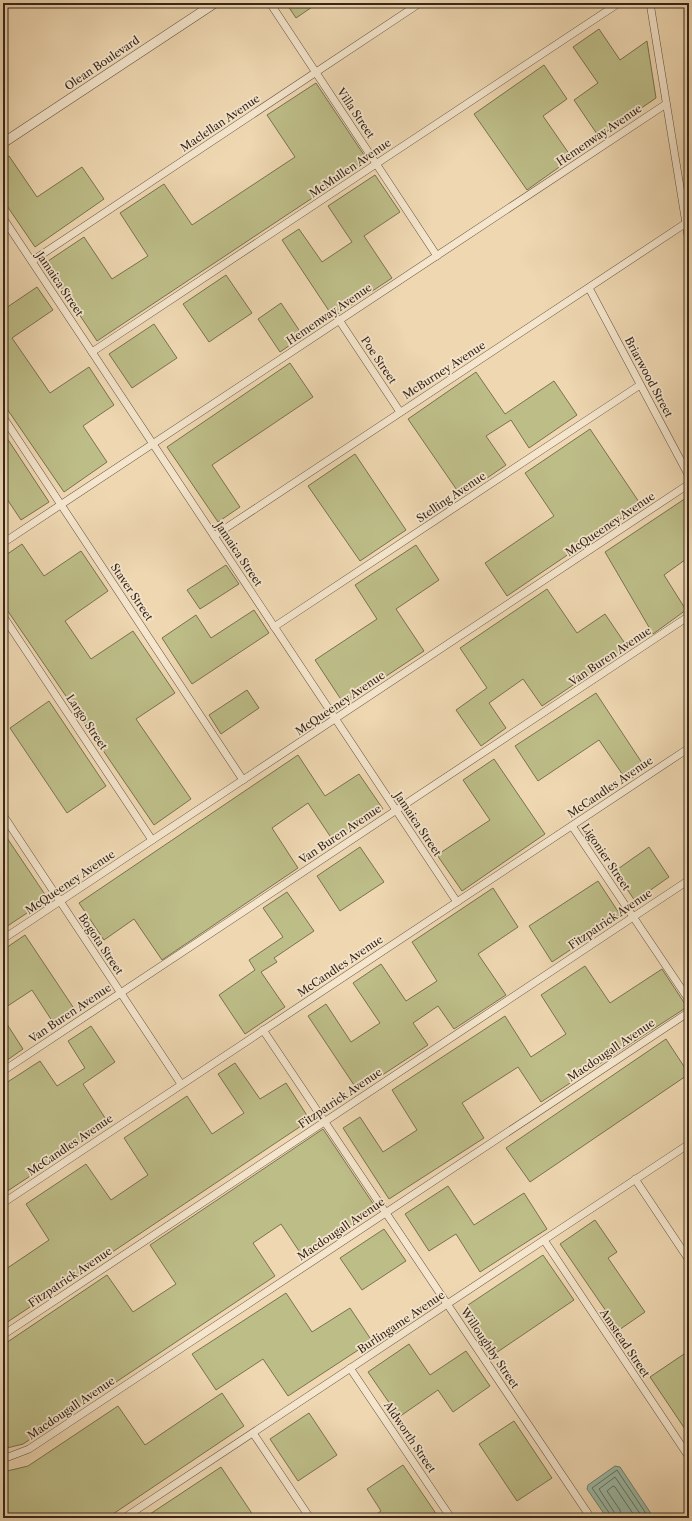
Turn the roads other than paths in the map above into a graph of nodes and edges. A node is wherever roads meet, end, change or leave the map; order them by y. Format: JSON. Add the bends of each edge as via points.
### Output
{"nodes":[{"id":1,"x":215,"y":3,"type":"edge"},
{"id":2,"x":270,"y":3,"type":"edge"},
{"id":3,"x":420,"y":3,"type":"edge"},
{"id":4,"x":620,"y":3,"type":"edge"},
{"id":5,"x":650,"y":3,"type":"edge"},
{"id":6,"x":316,"y":72,"type":"junction"},
{"id":7,"x":666,"y":104,"type":"junction"},
{"id":8,"x":3,"y":143,"type":"edge"},
{"id":9,"x":376,"y":164,"type":"junction"},
{"id":10,"x":3,"y":218,"type":"edge"},
{"id":11,"x":686,"y":223,"type":"junction"},
{"id":12,"x":689,"y":242,"type":"edge"},
{"id":13,"x":437,"y":256,"type":"junction"},
{"id":14,"x":32,"y":261,"type":"junction"},
{"id":15,"x":589,"y":288,"type":"junction"},
{"id":16,"x":339,"y":320,"type":"junction"},
{"id":17,"x":92,"y":352,"type":"junction"},
{"id":18,"x":640,"y":385,"type":"junction"},
{"id":19,"x":400,"y":412,"type":"junction"},
{"id":20,"x":3,"y":417,"type":"edge"},
{"id":21,"x":153,"y":444,"type":"junction"},
{"id":22,"x":689,"y":476,"type":"edge"},
{"id":23,"x":689,"y":484,"type":"edge"},
{"id":24,"x":61,"y":505,"type":"junction"},
{"id":25,"x":214,"y":536,"type":"junction"},
{"id":26,"x":3,"y":543,"type":"edge"},
{"id":27,"x":3,"y":616,"type":"edge"},
{"id":28,"x":689,"y":616,"type":"edge"},
{"id":29,"x":274,"y":627,"type":"junction"},
{"id":30,"x":335,"y":719,"type":"junction"},
{"id":31,"x":689,"y":748,"type":"edge"},
{"id":32,"x":243,"y":780,"type":"junction"},
{"id":33,"x":396,"y":811,"type":"junction"},
{"id":34,"x":3,"y":815,"type":"edge"},
{"id":35,"x":572,"y":826,"type":"junction"},
{"id":36,"x":152,"y":840,"type":"junction"},
{"id":37,"x":689,"y":880,"type":"edge"},
{"id":38,"x":60,"y":901,"type":"junction"},
{"id":39,"x":457,"y":902,"type":"junction"},
{"id":40,"x":633,"y":917,"type":"junction"},
{"id":41,"x":3,"y":939,"type":"edge"},
{"id":42,"x":121,"y":993,"type":"junction"},
{"id":43,"x":689,"y":1000,"type":"edge"},
{"id":44,"x":689,"y":1012,"type":"edge"},
{"id":45,"x":264,"y":1030,"type":"junction"},
{"id":46,"x":3,"y":1071,"type":"edge"},
{"id":47,"x":181,"y":1084,"type":"junction"},
{"id":48,"x":325,"y":1122,"type":"junction"},
{"id":49,"x":689,"y":1144,"type":"edge"},
{"id":50,"x":635,"y":1179,"type":"junction"},
{"id":51,"x":3,"y":1203,"type":"edge"},
{"id":52,"x":386,"y":1213,"type":"junction"},
{"id":53,"x":544,"y":1240,"type":"junction"},
{"id":54,"x":689,"y":1260,"type":"edge"},
{"id":55,"x":447,"y":1304,"type":"junction"},
{"id":56,"x":3,"y":1335,"type":"edge"},
{"id":57,"x":350,"y":1368,"type":"junction"},
{"id":58,"x":253,"y":1433,"type":"junction"},
{"id":59,"x":689,"y":1457,"type":"edge"},
{"id":60,"x":3,"y":1459,"type":"edge"},
{"id":61,"x":124,"y":1518,"type":"edge"},
{"id":62,"x":310,"y":1518,"type":"edge"},
{"id":63,"x":451,"y":1518,"type":"edge"},
{"id":64,"x":591,"y":1518,"type":"edge"}],
"edges":[{"from":1,"to":8,"type":"street","name":"Olean Boulevard"},
{"from":2,"to":6,"type":"street","name":"Villa Street"},
{"from":3,"to":6,"type":"street","name":"Maclellan Avenue"},
{"from":4,"to":9,"type":"street","name":"McMullen Avenue"},
{"from":5,"to":7,"type":"street"},
{"from":6,"to":9,"type":"street","name":"Villa Street"},
{"from":6,"to":14,"type":"street","name":"Maclellan Avenue"},
{"from":7,"to":11,"type":"street"},
{"from":7,"to":13,"type":"street","name":"Hemenway Avenue"},
{"from":9,"to":13,"type":"street","name":"Villa Street"},
{"from":9,"to":17,"type":"street","name":"McMullen Avenue"},
{"from":10,"to":14,"type":"street","name":"Jamaica Street"},
{"from":11,"to":12,"type":"street"},
{"from":11,"to":15,"type":"street","name":"McBurney Avenue"},
{"from":13,"to":16,"type":"street","name":"Hemenway Avenue"},
{"from":14,"to":17,"type":"street","name":"Jamaica Street"},
{"from":15,"to":18,"type":"street","name":"Briarwood Street"},
{"from":15,"to":19,"type":"street","name":"McBurney Avenue"},
{"from":16,"to":19,"type":"street","name":"Poe Street"},
{"from":16,"to":21,"type":"street","name":"Hemenway Avenue"},
{"from":17,"to":21,"type":"street","name":"Jamaica Street"},
{"from":18,"to":22,"type":"street","name":"Briarwood Street"},
{"from":18,"to":29,"type":"street","name":"Stelling Avenue"},
{"from":19,"to":25,"type":"street","name":"McBurney Avenue"},
{"from":20,"to":24,"type":"street","name":"Staver Street"},
{"from":21,"to":24,"type":"street","name":"Hemenway Avenue"},
{"from":21,"to":25,"type":"street","name":"Jamaica Street"},
{"from":23,"to":30,"type":"street","name":"McQueeney Avenue"},
{"from":24,"to":26,"type":"street","name":"Hemenway Avenue"},
{"from":24,"to":32,"type":"street","name":"Staver Street"},
{"from":25,"to":29,"type":"street","name":"Jamaica Street"},
{"from":27,"to":36,"type":"street","name":"Largo Street"},
{"from":28,"to":33,"type":"street","name":"Van Buren Avenue"},
{"from":29,"to":30,"type":"street","name":"Jamaica Street"},
{"from":30,"to":32,"type":"street","name":"McQueeney Avenue"},
{"from":30,"to":33,"type":"street","name":"Jamaica Street"},
{"from":31,"to":35,"type":"street","name":"McCandles Avenue"},
{"from":32,"to":36,"type":"street","name":"McQueeney Avenue"},
{"from":33,"to":39,"type":"street","name":"Jamaica Street"},
{"from":33,"to":42,"type":"street","name":"Van Buren Avenue"},
{"from":34,"to":38,"type":"street","name":"Bogota Street"},
{"from":35,"to":39,"type":"street","name":"McCandles Avenue"},
{"from":35,"to":40,"type":"street","name":"Ligonier Street"},
{"from":36,"to":38,"type":"street","name":"McQueeney Avenue"},
{"from":37,"to":40,"type":"street","name":"Fitzpatrick Avenue"},
{"from":38,"to":41,"type":"street","name":"McQueeney Avenue"},
{"from":38,"to":42,"type":"street","name":"Bogota Street"},
{"from":39,"to":45,"type":"street","name":"McCandles Avenue"},
{"from":40,"to":43,"type":"street","name":"Ligonier Street"},
{"from":40,"to":48,"type":"street","name":"Fitzpatrick Avenue"},
{"from":42,"to":46,"type":"street","name":"Van Buren Avenue"},
{"from":42,"to":47,"type":"street","name":"Bogota Street"},
{"from":44,"to":52,"type":"street","name":"Macdougall Avenue"},
{"from":45,"to":47,"type":"street","name":"McCandles Avenue"},
{"from":45,"to":48,"type":"street","name":"Willoughby Street"},
{"from":47,"to":51,"type":"street","name":"McCandles Avenue"},
{"from":48,"to":52,"type":"street","name":"Willoughby Street"},
{"from":48,"to":56,"type":"street","name":"Fitzpatrick Avenue"},
{"from":49,"to":50,"type":"street","name":"Burlingame Avenue"},
{"from":50,"to":53,"type":"street","name":"Burlingame Avenue"},
{"from":50,"to":54,"type":"street"},
{"from":52,"to":55,"type":"street","name":"Willoughby Street"},
{"from":52,"to":60,"type":"street","name":"Macdougall Avenue","via":[[29,1449]]},
{"from":53,"to":55,"type":"street","name":"Burlingame Avenue"},
{"from":53,"to":59,"type":"street","name":"Amstead Street"},
{"from":55,"to":57,"type":"street","name":"Burlingame Avenue"},
{"from":55,"to":64,"type":"street","name":"Willoughby Street"},
{"from":57,"to":58,"type":"street","name":"Burlingame Avenue"},
{"from":57,"to":63,"type":"street","name":"Aldworth Street"},
{"from":58,"to":61,"type":"street","name":"Burlingame Avenue"},
{"from":58,"to":62,"type":"street"}]}
